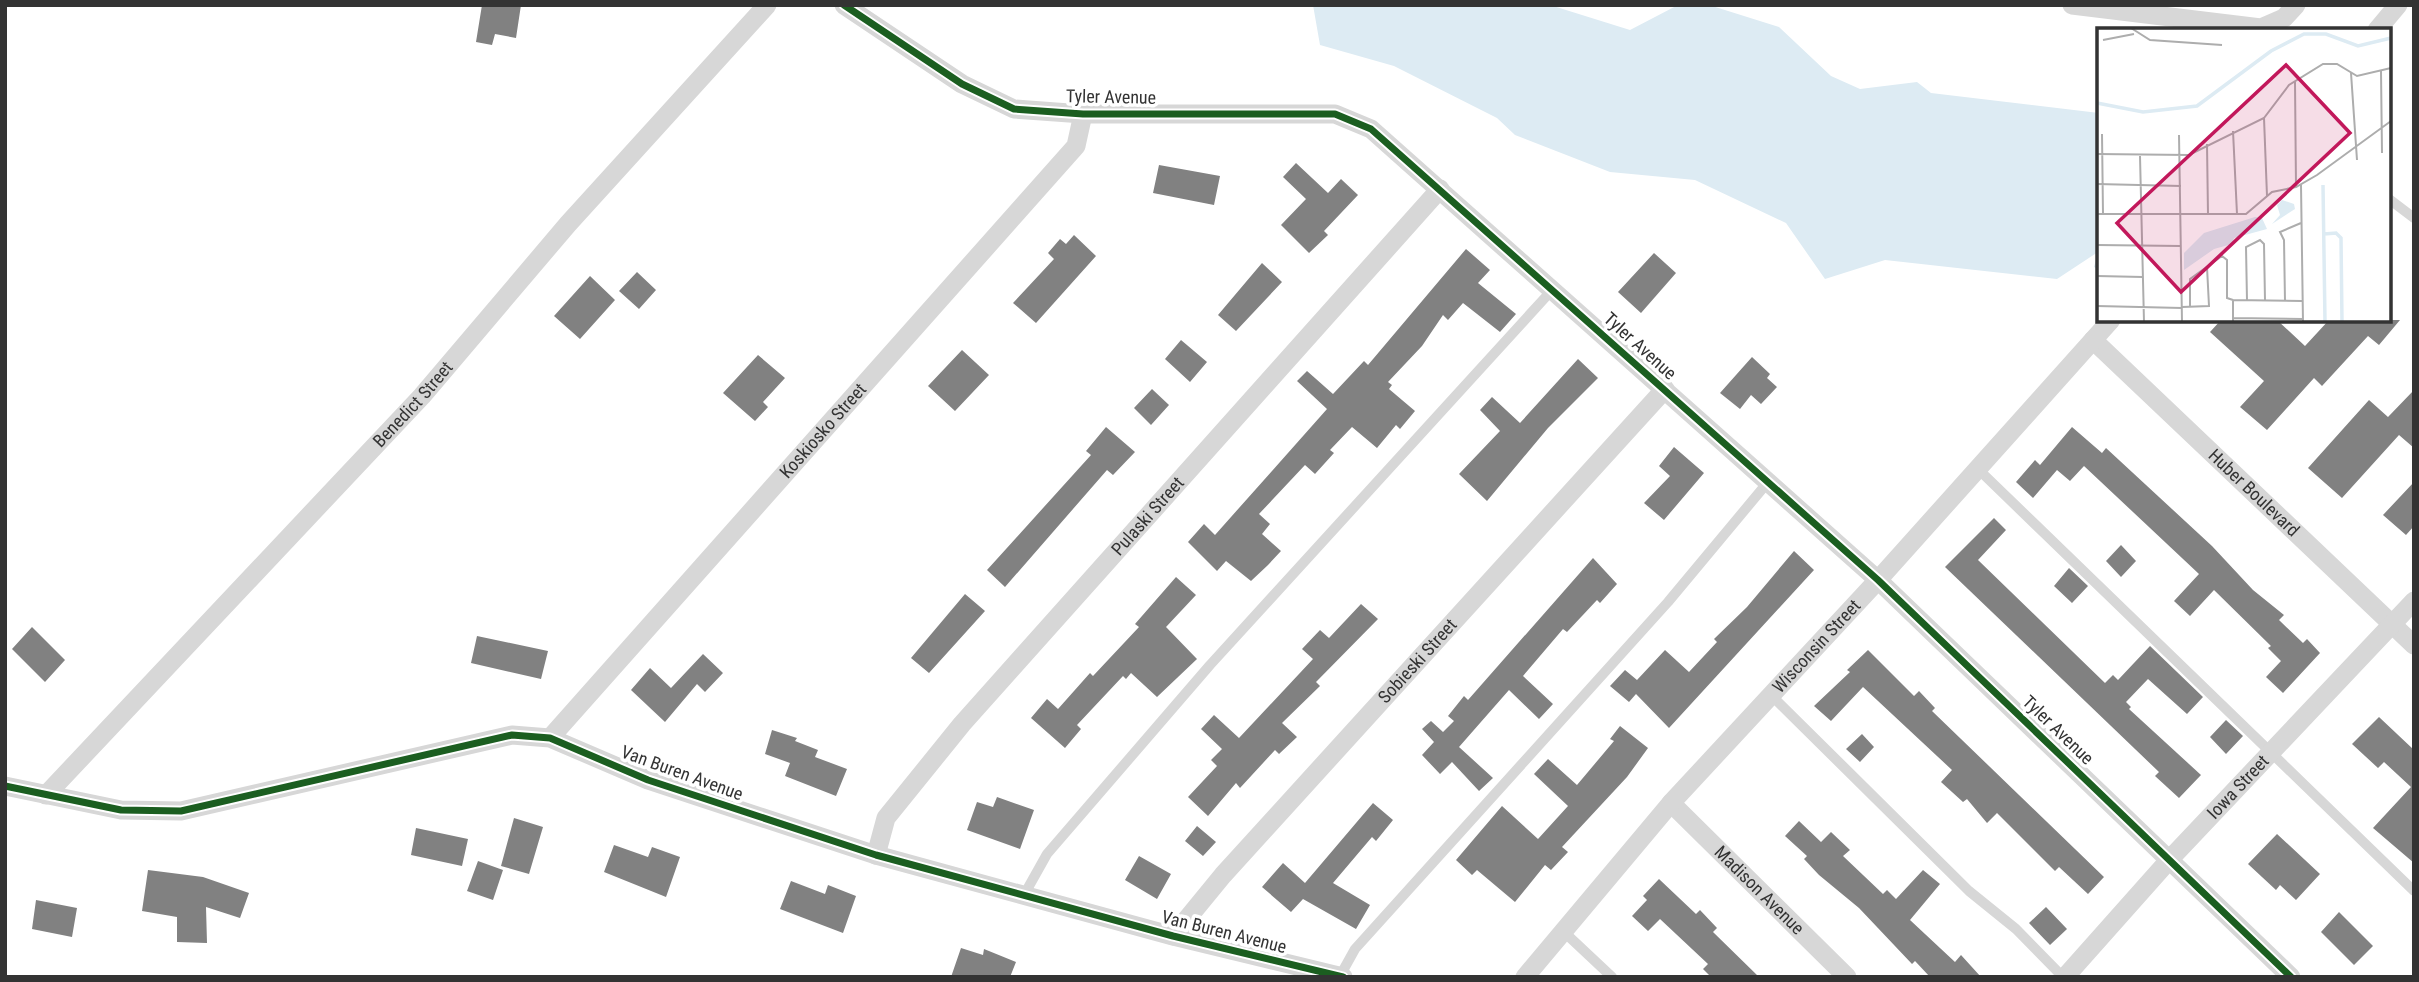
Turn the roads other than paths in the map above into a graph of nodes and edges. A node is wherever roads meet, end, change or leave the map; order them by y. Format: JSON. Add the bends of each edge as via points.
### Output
{"nodes":[{"id":1,"x":767,"y":5,"type":"edge"},
{"id":2,"x":844,"y":5,"type":"edge"},
{"id":3,"x":2072,"y":5,"type":"edge"},
{"id":4,"x":2295,"y":5,"type":"edge"},
{"id":5,"x":2398,"y":5,"type":"edge"},
{"id":6,"x":2253,"y":28,"type":"edge"},
{"id":7,"x":2263,"y":28,"type":"edge"},
{"id":8,"x":2379,"y":28,"type":"edge"},
{"id":9,"x":1083,"y":114,"type":"junction"},
{"id":10,"x":1440,"y":189,"type":"junction"},
{"id":11,"x":2391,"y":201,"type":"edge"},
{"id":12,"x":2414,"y":218,"type":"edge"},
{"id":13,"x":1553,"y":289,"type":"junction"},
{"id":14,"x":2109,"y":322,"type":"edge"},
{"id":15,"x":2093,"y":340,"type":"junction"},
{"id":16,"x":1665,"y":389,"type":"junction"},
{"id":17,"x":1978,"y":469,"type":"junction"},
{"id":18,"x":1769,"y":481,"type":"junction"},
{"id":19,"x":1878,"y":580,"type":"junction"},
{"id":20,"x":2414,"y":601,"type":"edge"},
{"id":21,"x":2393,"y":625,"type":"junction"},
{"id":22,"x":2414,"y":645,"type":"edge"},
{"id":23,"x":1771,"y":695,"type":"junction"},
{"id":24,"x":550,"y":738,"type":"junction"},
{"id":25,"x":2271,"y":754,"type":"junction"},
{"id":26,"x":5,"y":786,"type":"edge"},
{"id":27,"x":46,"y":795,"type":"junction"},
{"id":28,"x":1671,"y":803,"type":"junction"},
{"id":29,"x":876,"y":855,"type":"junction"},
{"id":30,"x":2171,"y":859,"type":"junction"},
{"id":31,"x":2414,"y":891,"type":"edge"},
{"id":32,"x":1024,"y":895,"type":"junction"},
{"id":33,"x":1563,"y":931,"type":"junction"},
{"id":34,"x":1173,"y":936,"type":"junction"},
{"id":35,"x":1341,"y":976,"type":"edge"},
{"id":36,"x":1525,"y":977,"type":"edge"},
{"id":37,"x":1612,"y":977,"type":"edge"},
{"id":38,"x":1847,"y":977,"type":"edge"},
{"id":39,"x":2064,"y":977,"type":"edge"},
{"id":40,"x":2291,"y":977,"type":"edge"}],
"edges":[{"from":1,"to":27,"type":"street","name":"Benedict Street","via":[[568,224],[422,396]]},
{"from":2,"to":9,"type":"street","name":"Tyler Avenue","via":[[962,84],[1014,109]]},
{"from":3,"to":6,"type":"street"},
{"from":4,"to":7,"type":"street","via":[[2284,18]]},
{"from":5,"to":8,"type":"street"},
{"from":9,"to":10,"type":"street","name":"Tyler Avenue","via":[[1335,114],[1371,129]]},
{"from":9,"to":24,"type":"street","name":"Koskiosko Street","via":[[1076,146]]},
{"from":10,"to":13,"type":"street","name":"Tyler Avenue"},
{"from":10,"to":29,"type":"street","name":"Pulaski Street","via":[[962,724],[886,818]]},
{"from":11,"to":12,"type":"lane"},
{"from":13,"to":16,"type":"street","name":"Tyler Avenue"},
{"from":13,"to":32,"type":"lane","via":[[1210,665],[1047,854]]},
{"from":14,"to":15,"type":"street","name":"Wisconsin Street"},
{"from":15,"to":17,"type":"street","name":"Wisconsin Street"},
{"from":15,"to":21,"type":"street","name":"Huber Boulevard"},
{"from":16,"to":18,"type":"street","name":"Tyler Avenue"},
{"from":16,"to":34,"type":"street","name":"Sobieski Street","via":[[1223,875]]},
{"from":17,"to":19,"type":"street","name":"Wisconsin Street"},
{"from":17,"to":25,"type":"lane"},
{"from":18,"to":19,"type":"street","name":"Tyler Avenue"},
{"from":18,"to":35,"type":"lane","via":[[1668,602],[1354,949]]},
{"from":19,"to":23,"type":"street","name":"Wisconsin Street"},
{"from":19,"to":30,"type":"street","name":"Tyler Avenue"},
{"from":20,"to":21,"type":"street","name":"Iowa Street"},
{"from":21,"to":22,"type":"street","name":"Huber Boulevard"},
{"from":21,"to":25,"type":"street","name":"Iowa Street"},
{"from":23,"to":28,"type":"street","name":"Wisconsin Street"},
{"from":23,"to":39,"type":"lane","via":[[1969,891]]},
{"from":24,"to":27,"type":"street","name":"Van Buren Avenue","via":[[512,735],[181,811],[121,810]]},
{"from":24,"to":29,"type":"street","name":"Van Buren Avenue","via":[[648,780]]},
{"from":25,"to":30,"type":"street","name":"Iowa Street"},
{"from":25,"to":31,"type":"lane"},
{"from":26,"to":27,"type":"street","name":"Van Buren Avenue"},
{"from":28,"to":33,"type":"street","name":"Wisconsin Street"},
{"from":28,"to":38,"type":"street","name":"Madison Avenue"},
{"from":29,"to":32,"type":"street","name":"Van Buren Avenue"},
{"from":30,"to":39,"type":"street","name":"Iowa Street"},
{"from":30,"to":40,"type":"street","name":"Tyler Avenue"},
{"from":32,"to":34,"type":"street","name":"Van Buren Avenue"},
{"from":33,"to":36,"type":"street","name":"Wisconsin Street"},
{"from":33,"to":37,"type":"lane"},
{"from":34,"to":35,"type":"street","name":"Van Buren Avenue"}]}
